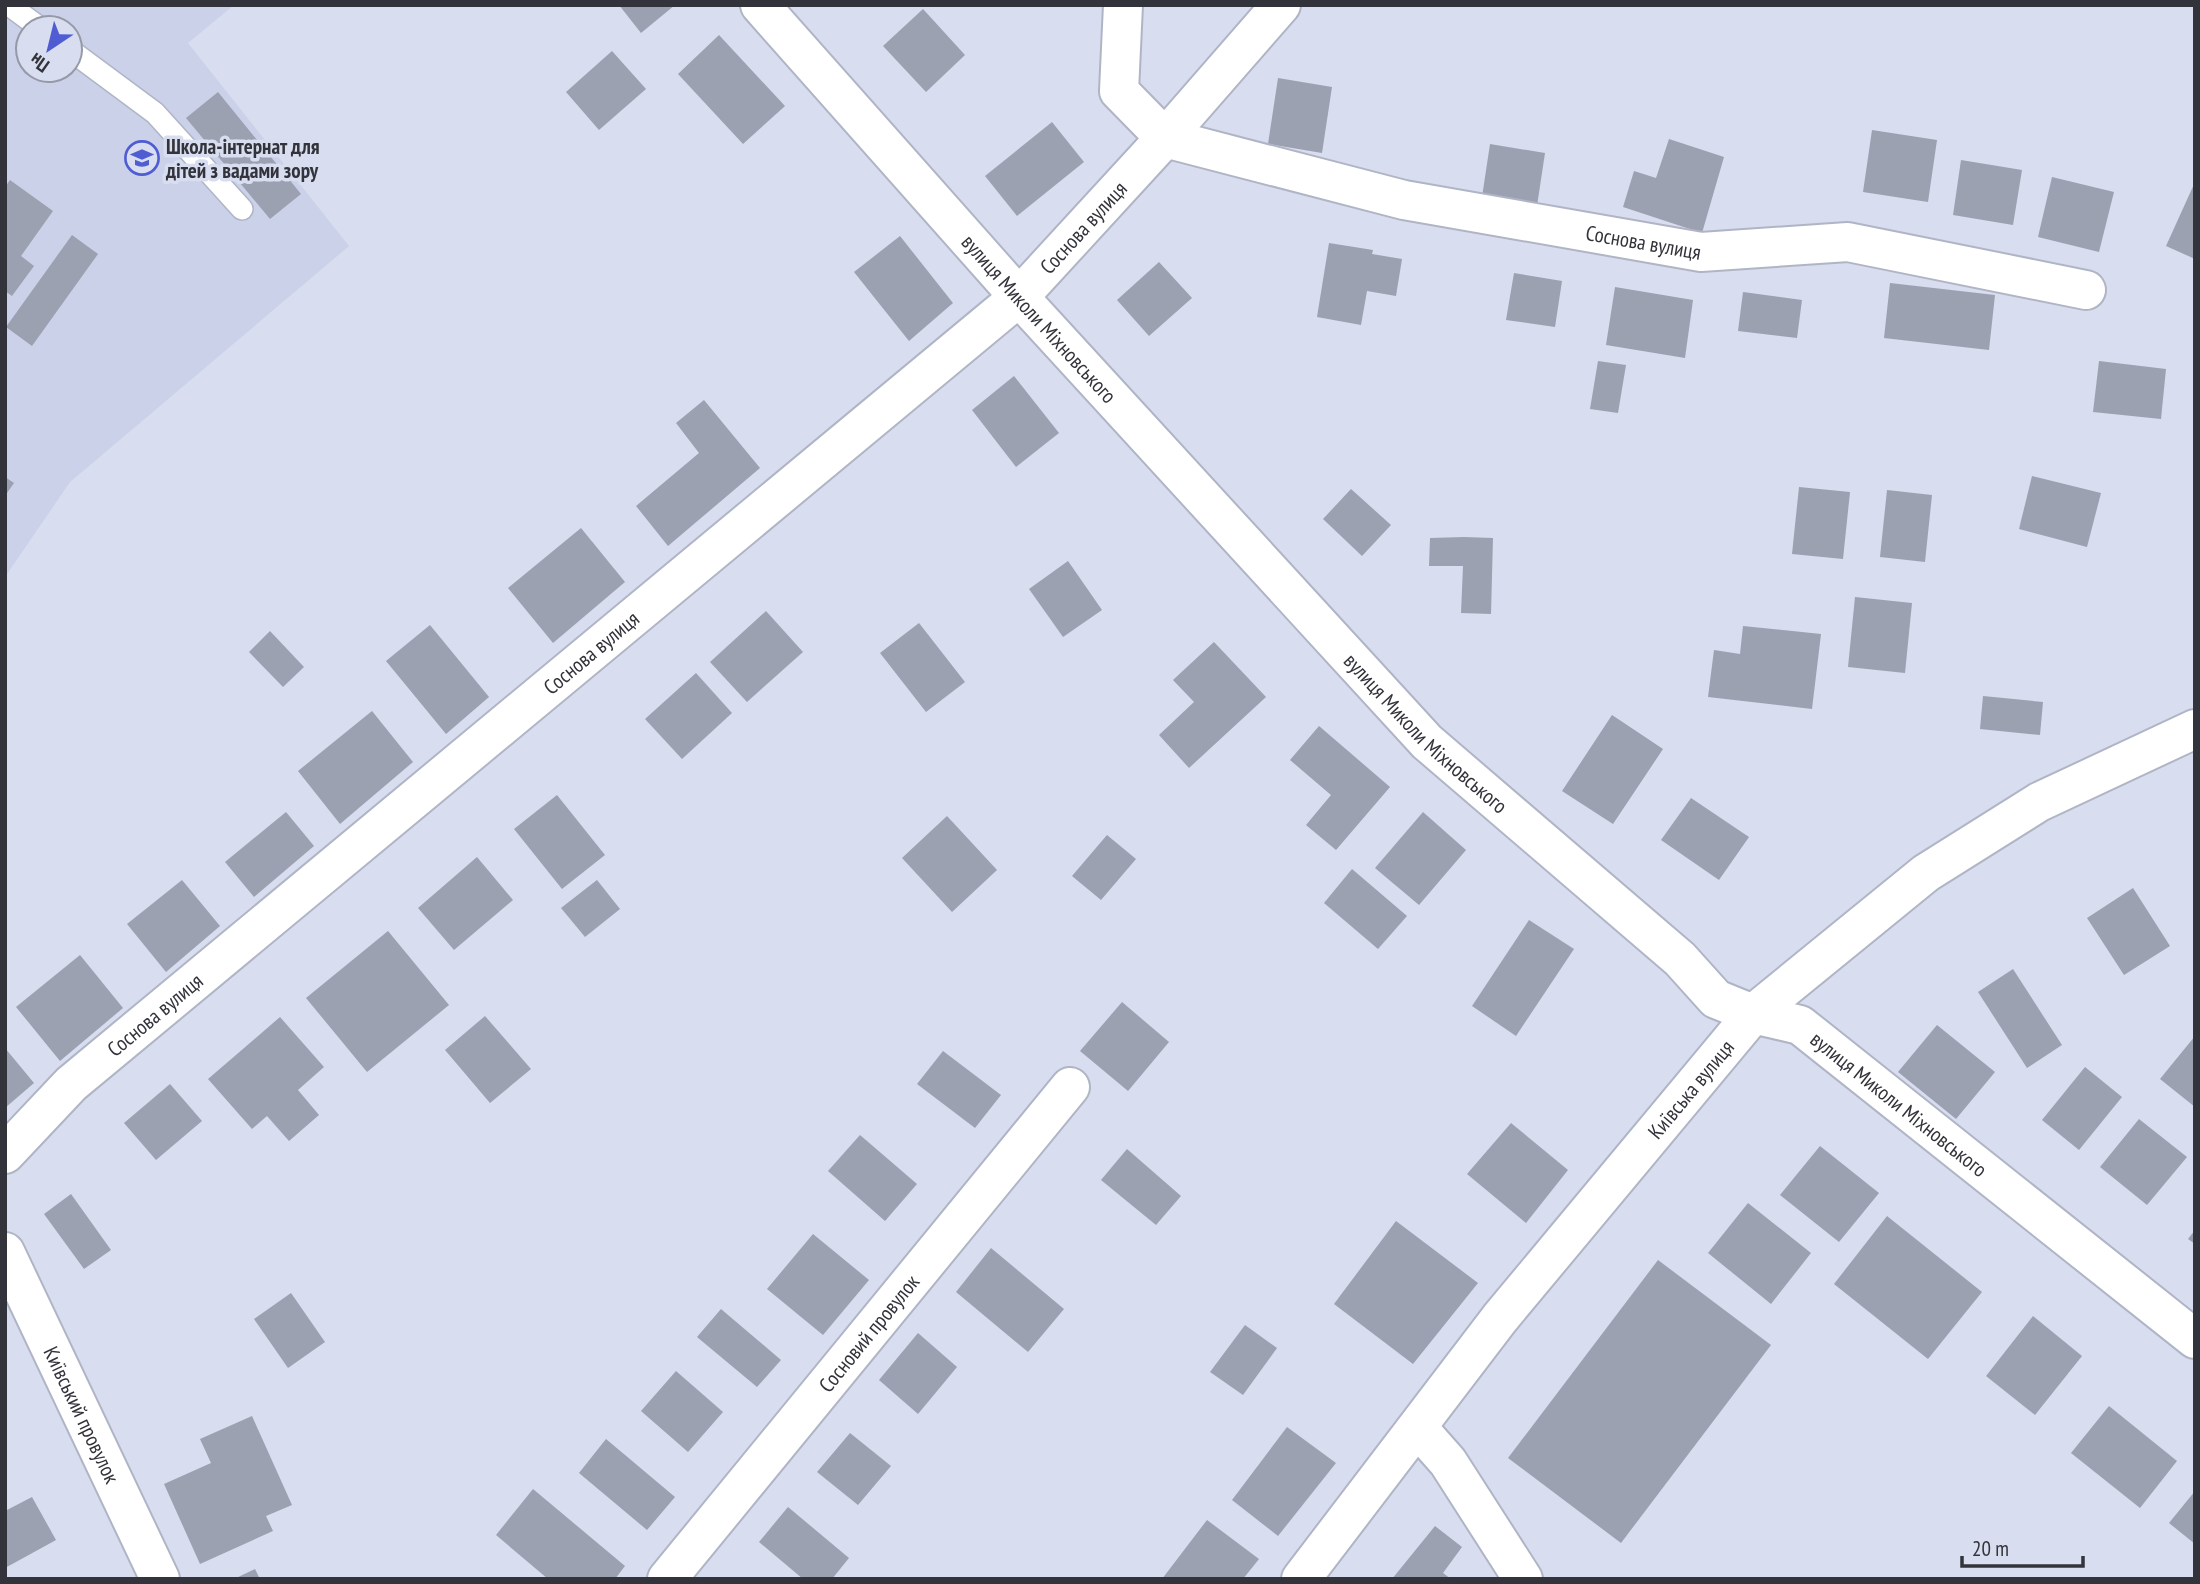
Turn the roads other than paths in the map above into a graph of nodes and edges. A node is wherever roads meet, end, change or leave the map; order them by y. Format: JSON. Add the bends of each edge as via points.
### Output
{"nodes":[{"id":1,"x":760,"y":5,"type":"edge"},
{"id":2,"x":1123,"y":5,"type":"edge"},
{"id":3,"x":1281,"y":5,"type":"edge"},
{"id":4,"x":84,"y":60,"type":"edge"},
{"id":5,"x":1165,"y":138,"type":"junction"},
{"id":6,"x":242,"y":209,"type":"dead end"},
{"id":7,"x":2085,"y":290,"type":"dead end"},
{"id":8,"x":1019,"y":297,"type":"junction"},
{"id":9,"x":2195,"y":729,"type":"edge"},
{"id":10,"x":1753,"y":1014,"type":"junction"},
{"id":11,"x":1070,"y":1087,"type":"dead end"},
{"id":12,"x":5,"y":1154,"type":"edge"},
{"id":13,"x":5,"y":1252,"type":"edge"},
{"id":14,"x":2195,"y":1339,"type":"edge"},
{"id":15,"x":1418,"y":1428,"type":"junction"},
{"id":16,"x":160,"y":1579,"type":"edge"},
{"id":17,"x":667,"y":1579,"type":"edge"},
{"id":18,"x":1301,"y":1579,"type":"edge"},
{"id":19,"x":1523,"y":1579,"type":"edge"}],
"edges":[{"from":1,"to":8,"type":"street","name":"вулиця Миколи Міхновського"},
{"from":2,"to":5,"type":"street","via":[[1119,91]]},
{"from":3,"to":5,"type":"street","name":"Соснова вулиця"},
{"from":4,"to":6,"type":"lane","via":[[155,113]]},
{"from":5,"to":7,"type":"street","name":"Соснова вулиця","via":[[1404,200],[1701,252],[1848,242]]},
{"from":5,"to":8,"type":"street","name":"Соснова вулиця"},
{"from":8,"to":10,"type":"street","name":"вулиця Миколи Міхновського","via":[[1427,742],[1679,959],[1716,999]]},
{"from":8,"to":12,"type":"street","name":"Соснова вулиця","via":[[71,1084]]},
{"from":9,"to":10,"type":"street","name":"Київська вулиця","via":[[2039,802],[1926,873]]},
{"from":10,"to":14,"type":"street","name":"вулиця Миколи Міхновського","via":[[1800,1025]]},
{"from":10,"to":15,"type":"street","name":"Київська вулиця","via":[[1500,1318]]},
{"from":11,"to":17,"type":"street","name":"Сосновий провулок"},
{"from":13,"to":16,"type":"street","name":"Київський провулок"},
{"from":15,"to":18,"type":"street","name":"Київська вулиця"},
{"from":15,"to":19,"type":"street","via":[[1448,1462]]}]}
